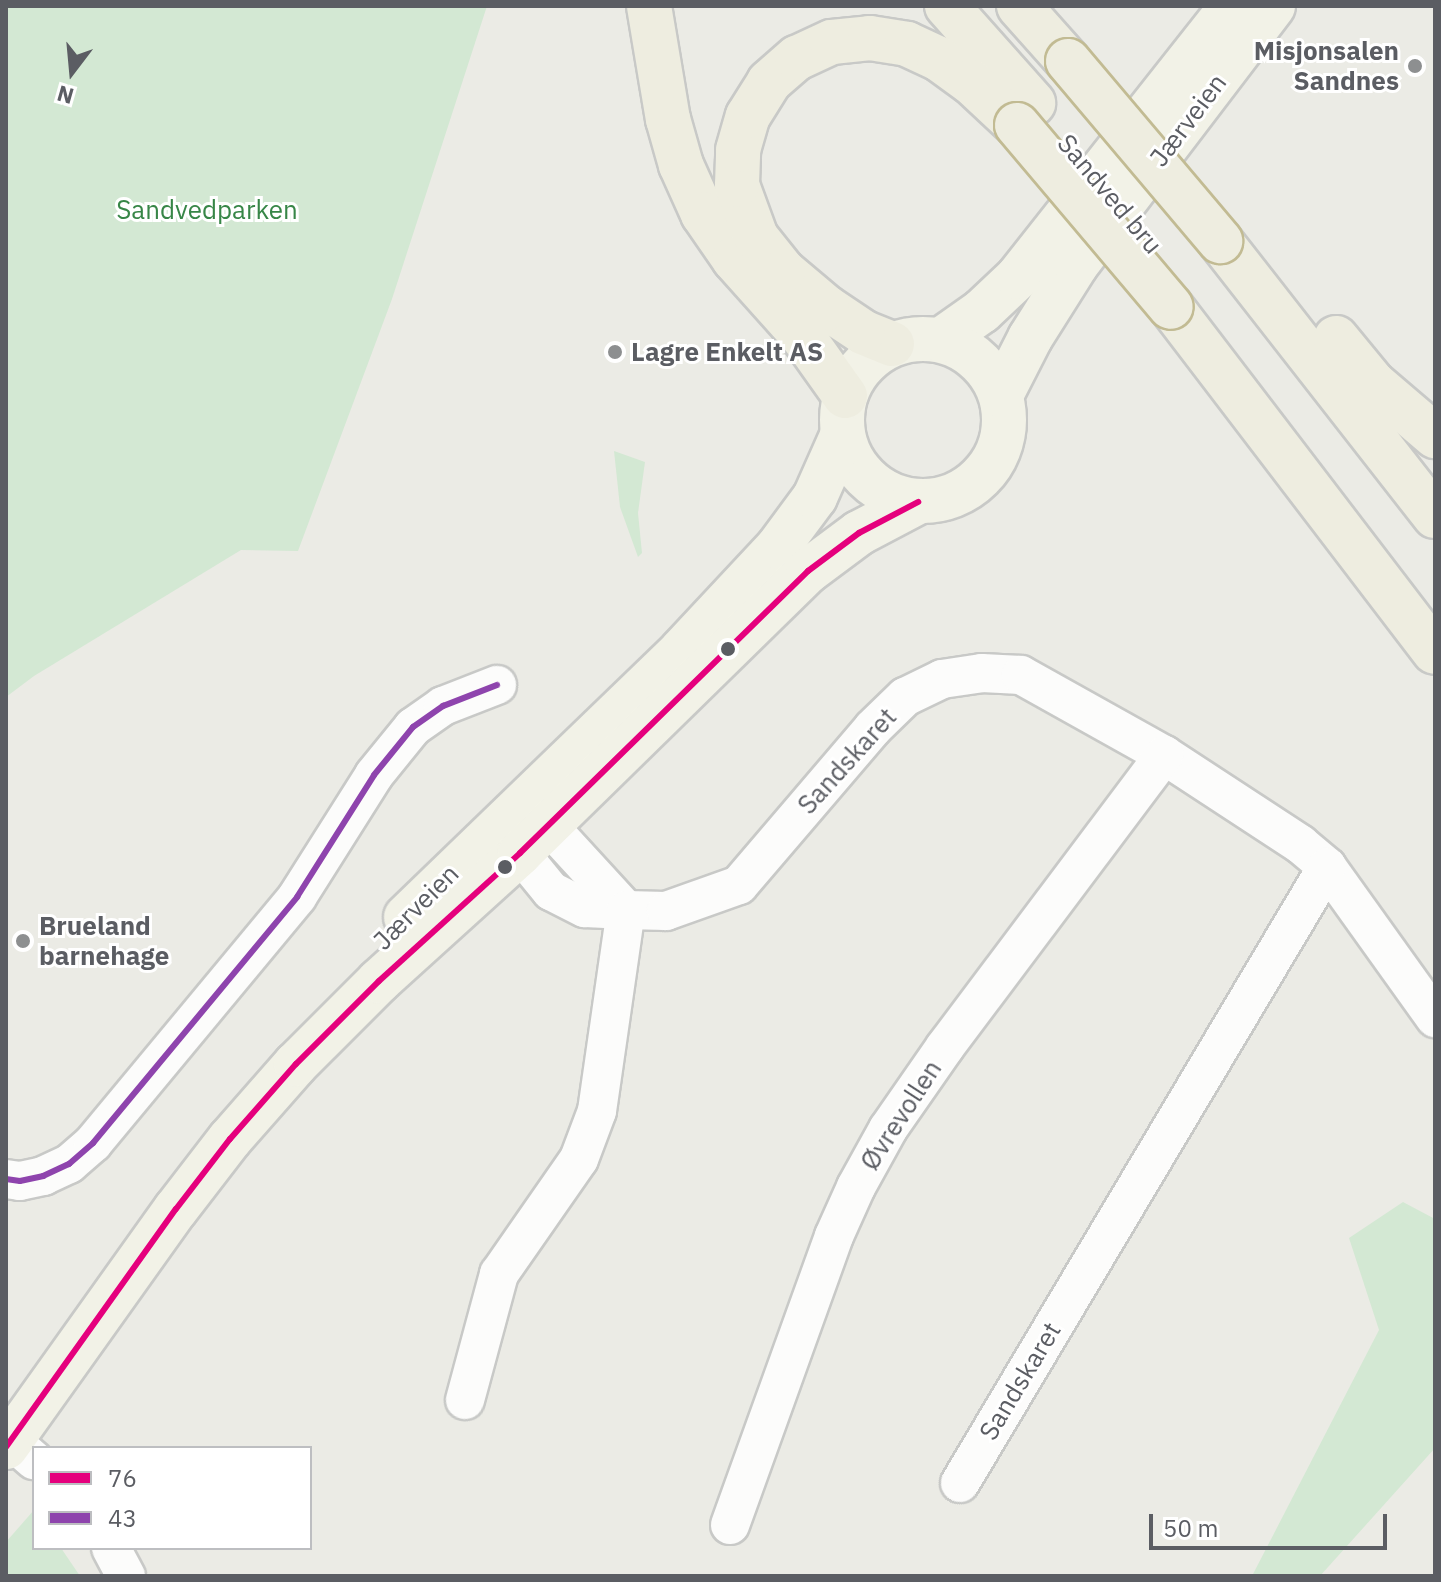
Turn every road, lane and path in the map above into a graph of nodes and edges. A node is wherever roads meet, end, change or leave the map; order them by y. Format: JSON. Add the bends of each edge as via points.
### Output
{"nodes":[{"id":1,"x":649,"y":6,"type":"edge"},
{"id":2,"x":947,"y":6,"type":"edge"},
{"id":3,"x":1019,"y":6,"type":"edge"},
{"id":4,"x":1232,"y":6,"type":"edge"},
{"id":5,"x":1273,"y":6,"type":"edge"},
{"id":6,"x":1025,"y":114,"type":"junction"},
{"id":7,"x":1220,"y":241,"type":"junction"},
{"id":8,"x":1179,"y":296,"type":"junction"},
{"id":9,"x":941,"y":340,"type":"junction"},
{"id":10,"x":892,"y":344,"type":"junction"},
{"id":11,"x":1001,"y":395,"type":"junction"},
{"id":12,"x":844,"y":416,"type":"junction"},
{"id":13,"x":1435,"y":436,"type":"edge"},
{"id":14,"x":918,"y":502,"type":"junction"},
{"id":15,"x":1435,"y":516,"type":"edge"},
{"id":16,"x":1435,"y":604,"type":"edge"},
{"id":17,"x":1435,"y":652,"type":"edge"},
{"id":18,"x":497,"y":685,"type":"dead end"},
{"id":19,"x":1164,"y":755,"type":"junction"},
{"id":20,"x":527,"y":829,"type":"junction"},
{"id":21,"x":1327,"y":867,"type":"junction"},
{"id":22,"x":626,"y":910,"type":"junction"},
{"id":23,"x":1435,"y":1018,"type":"edge"},
{"id":24,"x":6,"y":1179,"type":"edge"},
{"id":25,"x":6,"y":1398,"type":"edge"},
{"id":26,"x":465,"y":1400,"type":"dead end"},
{"id":27,"x":14,"y":1446,"type":"edge"},
{"id":28,"x":960,"y":1483,"type":"dead end"},
{"id":29,"x":730,"y":1525,"type":"dead end"},
{"id":30,"x":112,"y":1550,"type":"edge"},
{"id":31,"x":126,"y":1576,"type":"edge"}],
"edges":[{"from":1,"to":12,"type":"highway","via":[[668,119],[703,214],[734,259],[801,334]]},
{"from":2,"to":6,"type":"highway"},
{"from":3,"to":7,"type":"highway","name":"Sandved bru","bridge":true},
{"from":4,"to":9,"type":"main road","name":"Jærveien","via":[[1018,277]]},
{"from":5,"to":11,"type":"main road","name":"Jærveien","via":[[1076,265]]},
{"from":6,"to":8,"type":"highway","name":"Sandved bru"},
{"from":6,"to":10,"type":"highway","via":[[939,59],[907,44],[870,38],[832,42],[797,58],[769,82],[748,116],[738,150],[737,185],[756,237],[783,271],[827,308]]},
{"from":7,"to":13,"type":"highway","via":[[1284,273],[1373,383]]},
{"from":7,"to":15,"type":"highway","name":"Sandved bru"},
{"from":8,"to":16,"type":"highway","via":[[1312,441]]},
{"from":8,"to":17,"type":"highway"},
{"from":9,"to":10,"type":"main road"},
{"from":9,"to":11,"type":"main road","via":[[987,370]]},
{"from":10,"to":12,"type":"main road","via":[[855,374]]},
{"from":11,"to":14,"type":"main road","via":[[1000,447],[987,470],[956,494]]},
{"from":12,"to":14,"type":"main road","via":[[852,461],[869,482],[892,496]]},
{"from":12,"to":20,"type":"main road","name":"Jærveien","via":[[815,497],[778,547]]},
{"from":14,"to":20,"type":"main road","name":"Jærveien","via":[[859,533],[808,571]]},
{"from":18,"to":24,"type":"street","via":[[443,706],[413,727],[374,775],[297,897],[93,1143],[69,1164],[43,1176]]},
{"from":19,"to":21,"type":"street","name":"Sandskaret"},
{"from":19,"to":22,"type":"street","name":"Sandskaret","via":[[1021,675],[942,679],[905,697],[873,728],[739,885],[666,911]]},
{"from":19,"to":29,"type":"street","name":"Øvrevollen","via":[[888,1129],[834,1236]]},
{"from":20,"to":22,"type":"street","name":"Sandskaret","via":[[551,891],[585,908]]},
{"from":20,"to":25,"type":"main road","name":"Jærveien","via":[[349,974],[212,1125],[108,1253]]},
{"from":20,"to":27,"type":"main road","name":"Jærveien","via":[[296,1064],[230,1139]]},
{"from":21,"to":23,"type":"street","name":"Sandskaret"},
{"from":21,"to":28,"type":"street","name":"Sandskaret"},
{"from":22,"to":26,"type":"street","via":[[597,1111],[579,1159],[499,1274]]},
{"from":30,"to":31,"type":"street"}]}
